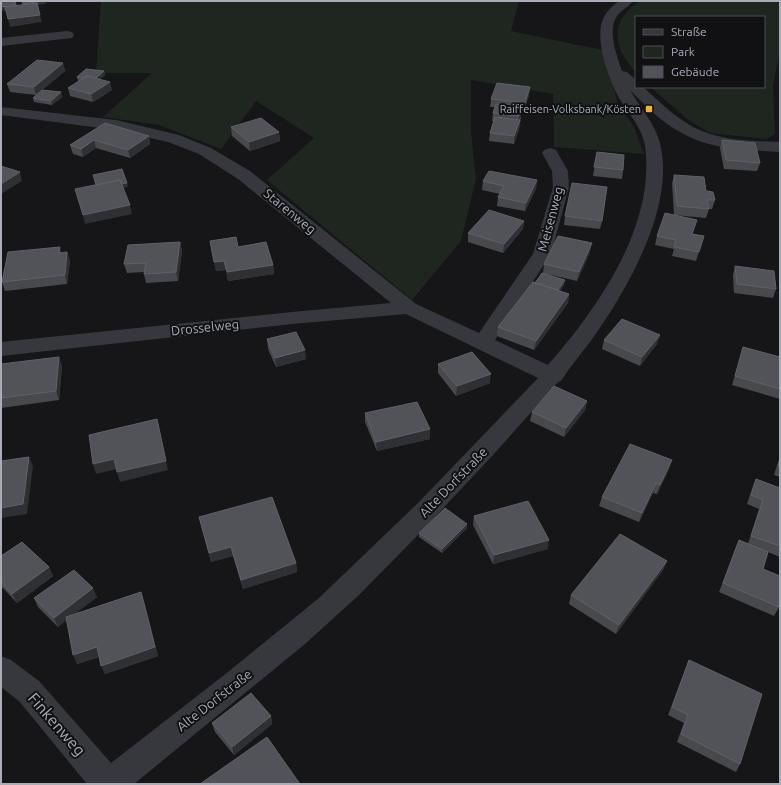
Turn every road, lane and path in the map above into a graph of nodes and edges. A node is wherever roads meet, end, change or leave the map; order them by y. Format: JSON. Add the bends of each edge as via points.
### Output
{"nodes":[{"id":1,"x":627,"y":1,"type":"edge"},
{"id":2,"x":67,"y":35,"type":"dead end"},
{"id":3,"x":1,"y":42,"type":"edge"},
{"id":4,"x":615,"y":69,"type":"junction"},
{"id":5,"x":635,"y":87,"type":"edge"},
{"id":6,"x":636,"y":88,"type":"edge"},
{"id":7,"x":1,"y":111,"type":"edge"},
{"id":8,"x":778,"y":147,"type":"edge"},
{"id":9,"x":550,"y":152,"type":"dead end"},
{"id":10,"x":780,"y":164,"type":"edge"},
{"id":11,"x":409,"y":308,"type":"junction"},
{"id":12,"x":483,"y":343,"type":"junction"},
{"id":13,"x":1,"y":349,"type":"edge"},
{"id":14,"x":554,"y":376,"type":"junction"},
{"id":15,"x":1,"y":669,"type":"edge"},
{"id":16,"x":108,"y":784,"type":"edge"}],
"edges":[{"from":1,"to":4,"type":"street","name":"Alte Dorfstraße","via":[[618,7],[609,20],[607,31],[608,46]]},
{"from":2,"to":3,"type":"street"},
{"from":4,"to":5,"type":"street"},
{"from":4,"to":14,"type":"street","name":"Alte Dorfstraße","via":[[627,98],[647,128],[652,141],[654,175],[651,199],[639,238],[614,289]]},
{"from":6,"to":8,"type":"street","via":[[694,134],[712,140]]},
{"from":7,"to":11,"type":"street","name":"Starenweg","via":[[138,129],[173,138],[205,151],[244,175]]},
{"from":8,"to":10,"type":"street"},
{"from":9,"to":12,"type":"street","name":"Meisenweg","via":[[560,171],[561,187],[542,254]]},
{"from":11,"to":12,"type":"street","name":"Starenweg"},
{"from":11,"to":13,"type":"street","name":"Drosselweg"},
{"from":12,"to":14,"type":"street","name":"Starenweg"},
{"from":14,"to":16,"type":"street","name":"Alte Dorfstraße","via":[[328,608]]},
{"from":15,"to":16,"type":"street","name":"Finkenweg","via":[[29,691]]}]}
